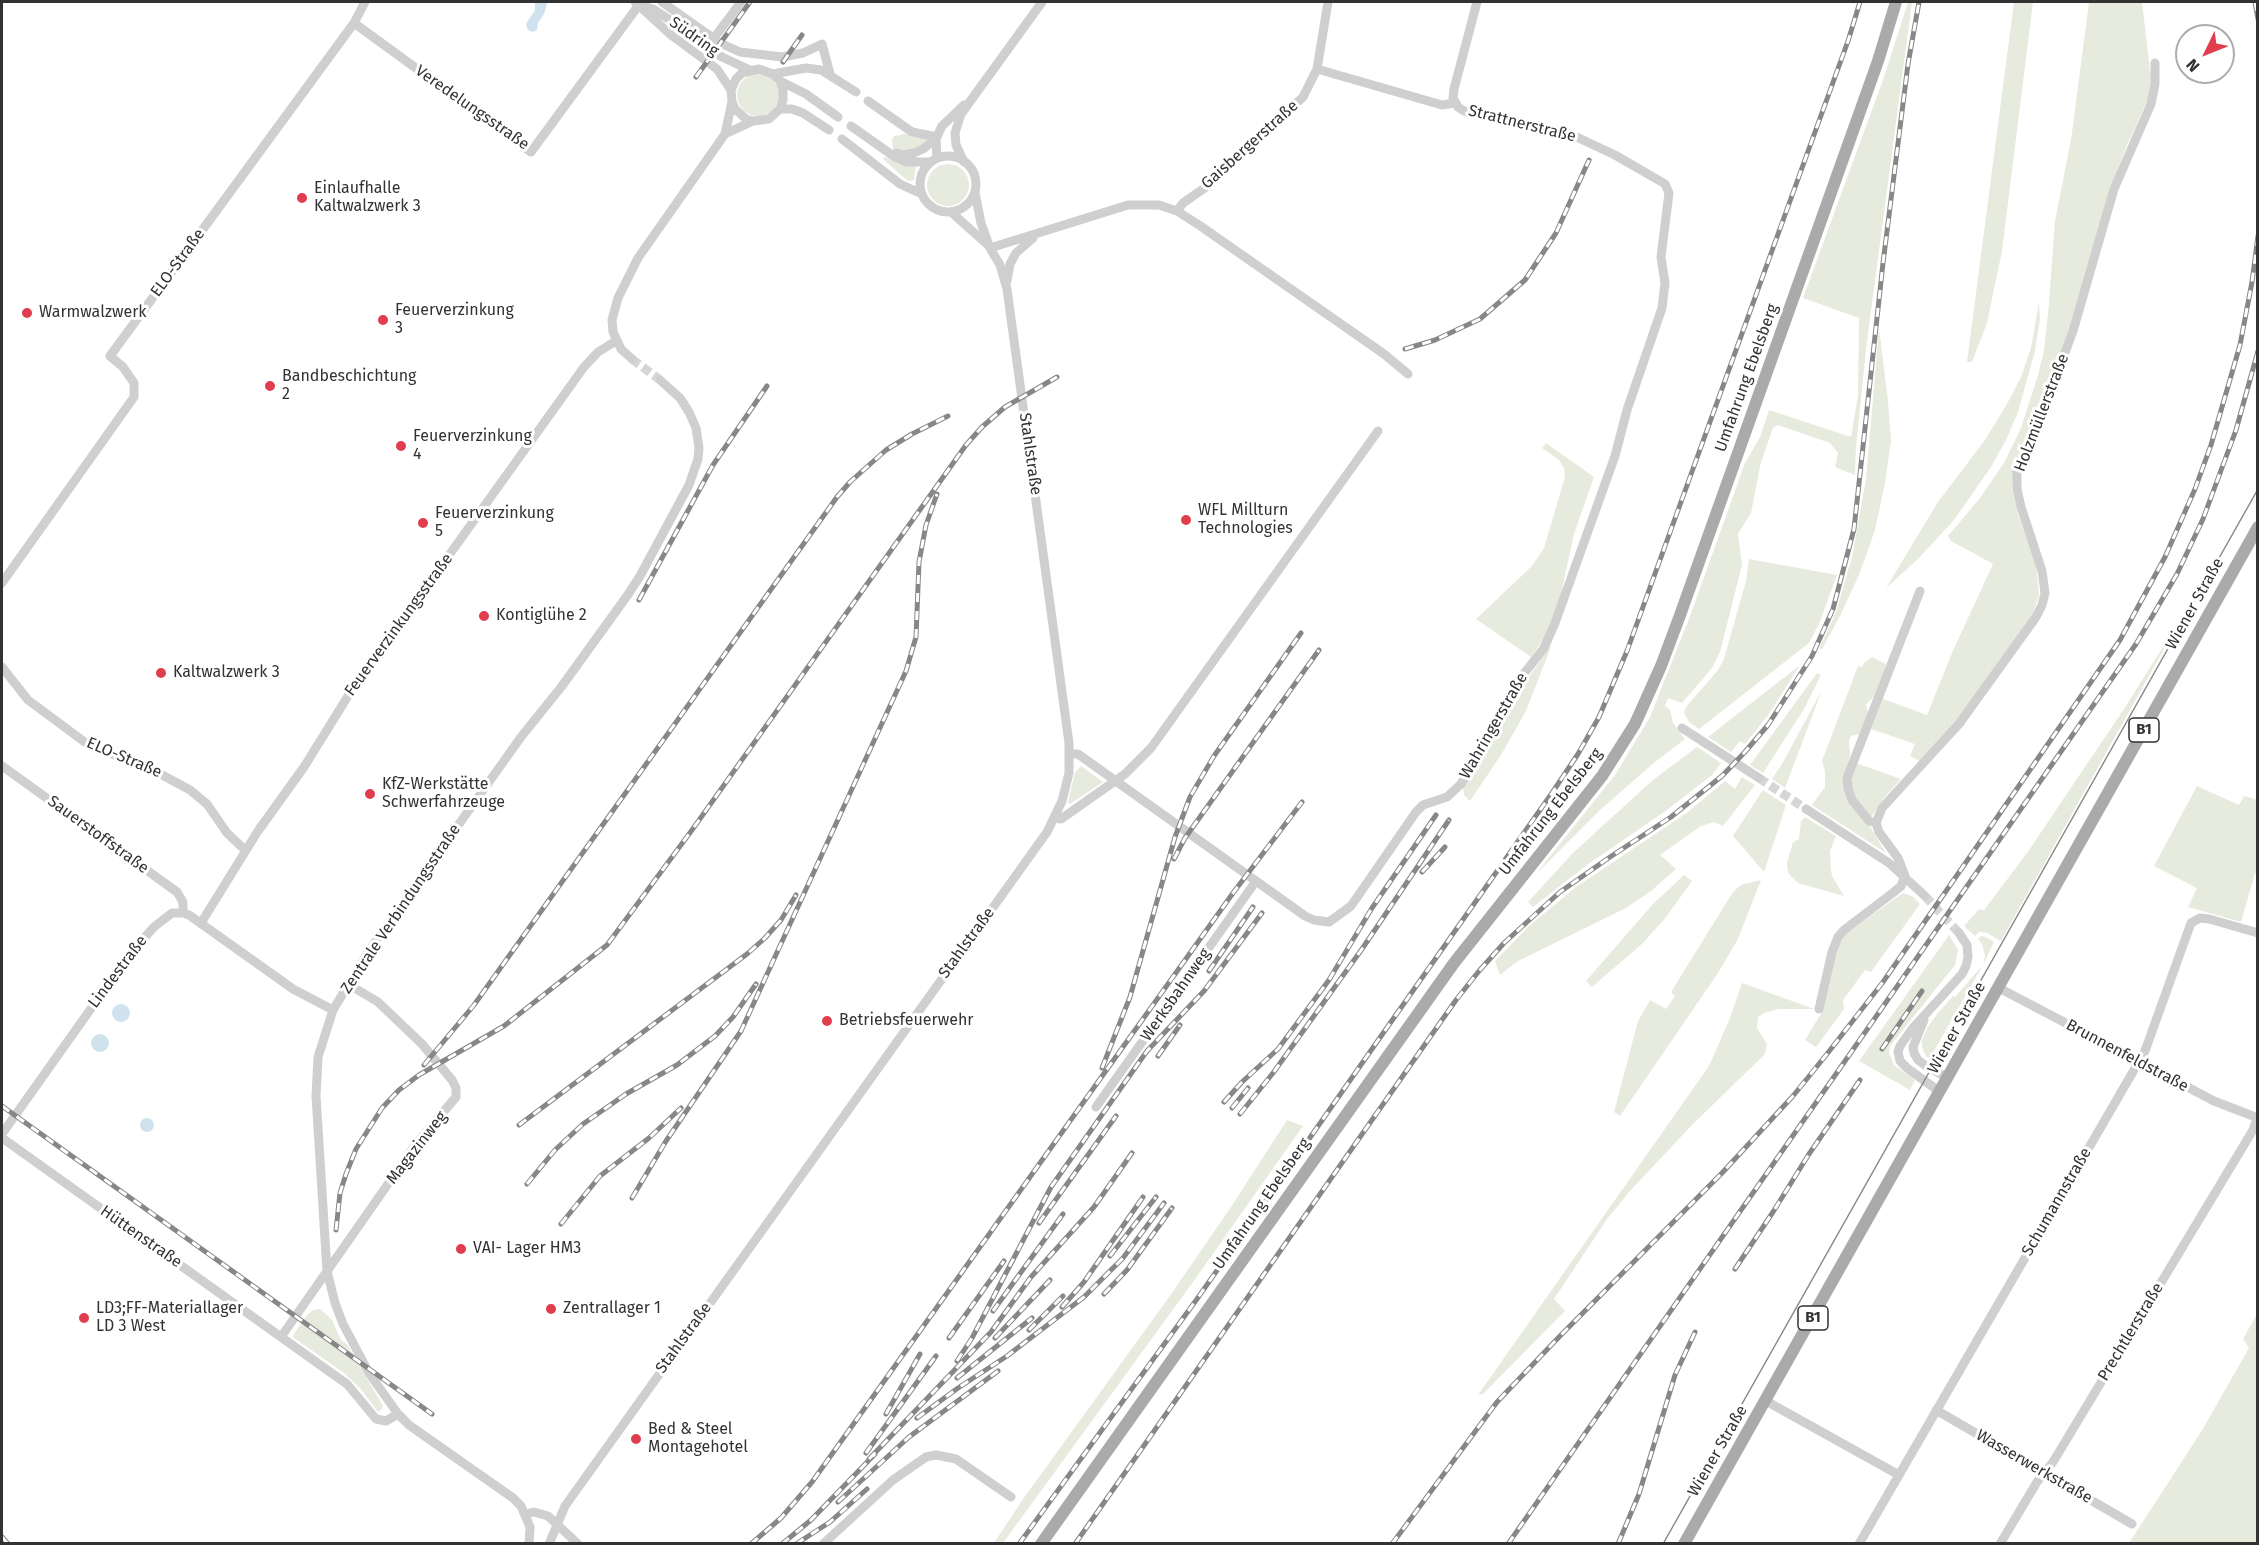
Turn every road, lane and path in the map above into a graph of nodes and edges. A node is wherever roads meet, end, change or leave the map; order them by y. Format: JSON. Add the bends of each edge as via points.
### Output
{"nodes":[{"id":1,"x":365,"y":2,"type":"edge"},
{"id":2,"x":638,"y":2,"type":"edge"},
{"id":3,"x":662,"y":2,"type":"edge"},
{"id":4,"x":741,"y":2,"type":"edge"},
{"id":5,"x":1042,"y":2,"type":"edge"},
{"id":6,"x":1328,"y":2,"type":"edge"},
{"id":7,"x":1477,"y":2,"type":"edge"},
{"id":8,"x":1896,"y":2,"type":"edge"},
{"id":9,"x":354,"y":23,"type":"junction"},
{"id":10,"x":714,"y":38,"type":"junction"},
{"id":11,"x":704,"y":45,"type":"junction"},
{"id":12,"x":689,"y":48,"type":"junction"},
{"id":13,"x":803,"y":53,"type":"junction"},
{"id":14,"x":769,"y":57,"type":"junction"},
{"id":15,"x":2155,"y":63,"type":"dead end"},
{"id":16,"x":806,"y":68,"type":"junction"},
{"id":17,"x":1317,"y":69,"type":"junction"},
{"id":18,"x":750,"y":70,"type":"junction"},
{"id":19,"x":830,"y":74,"type":"junction"},
{"id":20,"x":773,"y":75,"type":"junction"},
{"id":21,"x":731,"y":90,"type":"junction"},
{"id":22,"x":856,"y":92,"type":"dead end"},
{"id":23,"x":970,"y":99,"type":"junction"},
{"id":24,"x":868,"y":101,"type":"dead end"},
{"id":25,"x":732,"y":102,"type":"junction"},
{"id":26,"x":1454,"y":103,"type":"junction"},
{"id":27,"x":780,"y":109,"type":"junction"},
{"id":28,"x":838,"y":117,"type":"dead end"},
{"id":29,"x":753,"y":121,"type":"junction"},
{"id":30,"x":851,"y":126,"type":"dead end"},
{"id":31,"x":829,"y":130,"type":"dead end"},
{"id":32,"x":724,"y":134,"type":"junction"},
{"id":33,"x":936,"y":138,"type":"junction"},
{"id":34,"x":842,"y":139,"type":"dead end"},
{"id":35,"x":883,"y":149,"type":"junction"},
{"id":36,"x":934,"y":160,"type":"junction"},
{"id":37,"x":964,"y":162,"type":"junction"},
{"id":38,"x":975,"y":193,"type":"junction"},
{"id":39,"x":921,"y":194,"type":"junction"},
{"id":40,"x":1177,"y":211,"type":"junction"},
{"id":41,"x":951,"y":212,"type":"junction"},
{"id":42,"x":1039,"y":233,"type":"junction"},
{"id":43,"x":990,"y":248,"type":"junction"},
{"id":44,"x":1664,"y":278,"type":"joint"},
{"id":45,"x":1007,"y":289,"type":"junction"},
{"id":46,"x":616,"y":341,"type":"junction"},
{"id":47,"x":632,"y":359,"type":"tunnel mouth"},
{"id":48,"x":1408,"y":374,"type":"dead end"},
{"id":49,"x":660,"y":380,"type":"tunnel mouth"},
{"id":50,"x":1378,"y":431,"type":"dead end"},
{"id":51,"x":2258,"y":527,"type":"edge"},
{"id":52,"x":2,"y":583,"type":"edge"},
{"id":53,"x":1920,"y":591,"type":"dead end"},
{"id":54,"x":2,"y":667,"type":"edge"},
{"id":55,"x":1682,"y":728,"type":"dead end"},
{"id":56,"x":1069,"y":754,"type":"junction"},
{"id":57,"x":2,"y":766,"type":"edge"},
{"id":58,"x":1759,"y":778,"type":"tunnel mouth"},
{"id":59,"x":1115,"y":781,"type":"junction"},
{"id":60,"x":1806,"y":810,"type":"tunnel mouth"},
{"id":61,"x":1055,"y":818,"type":"junction"},
{"id":62,"x":1876,"y":823,"type":"junction"},
{"id":63,"x":245,"y":850,"type":"junction"},
{"id":64,"x":1905,"y":876,"type":"junction"},
{"id":65,"x":1256,"y":881,"type":"junction"},
{"id":66,"x":1925,"y":896,"type":"tunnel mouth"},
{"id":67,"x":183,"y":913,"type":"junction"},
{"id":68,"x":201,"y":923,"type":"junction"},
{"id":69,"x":1959,"y":933,"type":"tunnel mouth"},
{"id":70,"x":2258,"y":933,"type":"edge"},
{"id":71,"x":348,"y":984,"type":"junction"},
{"id":72,"x":1999,"y":988,"type":"junction"},
{"id":73,"x":1820,"y":1009,"type":"dead end"},
{"id":74,"x":333,"y":1010,"type":"junction"},
{"id":75,"x":1927,"y":1014,"type":"junction"},
{"id":76,"x":2139,"y":1062,"type":"junction"},
{"id":77,"x":1948,"y":1078,"type":"junction"},
{"id":78,"x":1940,"y":1092,"type":"junction"},
{"id":79,"x":1096,"y":1107,"type":"dead end"},
{"id":80,"x":2257,"y":1118,"type":"edge"},
{"id":81,"x":2,"y":1136,"type":"edge"},
{"id":82,"x":327,"y":1271,"type":"junction"},
{"id":83,"x":281,"y":1336,"type":"junction"},
{"id":84,"x":1766,"y":1401,"type":"junction"},
{"id":85,"x":1936,"y":1410,"type":"junction"},
{"id":86,"x":398,"y":1414,"type":"junction"},
{"id":87,"x":2045,"y":1473,"type":"junction"},
{"id":88,"x":1899,"y":1475,"type":"junction"},
{"id":89,"x":1011,"y":1497,"type":"dead end"},
{"id":90,"x":526,"y":1514,"type":"junction"},
{"id":91,"x":556,"y":1524,"type":"junction"},
{"id":92,"x":2132,"y":1524,"type":"dead end"},
{"id":93,"x":529,"y":1544,"type":"edge"},
{"id":94,"x":549,"y":1544,"type":"edge"},
{"id":95,"x":578,"y":1544,"type":"edge"},
{"id":96,"x":823,"y":1544,"type":"edge"},
{"id":97,"x":1041,"y":1544,"type":"edge"},
{"id":98,"x":1684,"y":1544,"type":"edge"},
{"id":99,"x":1859,"y":1544,"type":"edge"},
{"id":100,"x":2000,"y":1544,"type":"edge"}],
"edges":[{"from":1,"to":9,"type":"street","name":"ELO-Straße"},
{"from":2,"to":9,"type":"street","name":"Veredelungsstraße","via":[[531,152]]},
{"from":2,"to":11,"type":"street","name":"Südring"},
{"from":2,"to":12,"type":"street","name":"Südring"},
{"from":3,"to":10,"type":"street","name":"Südring"},
{"from":4,"to":10,"type":"street"},
{"from":5,"to":23,"type":"street"},
{"from":6,"to":17,"type":"street","name":"Gaisbergerstraße"},
{"from":7,"to":26,"type":"street","name":"Strattnerstraße","via":[[1454,89]]},
{"from":8,"to":97,"type":"main road","name":"Umfahrung Ebelsberg","via":[[1679,618],[1635,724],[1602,776],[1454,963]]},
{"from":9,"to":52,"type":"street","name":"ELO-Straße","via":[[110,356],[134,383],[134,397]]},
{"from":10,"to":11,"type":"street"},
{"from":10,"to":14,"type":"street","name":"Südring","via":[[730,48]]},
{"from":11,"to":12,"type":"street"},
{"from":11,"to":18,"type":"street","name":"Südring"},
{"from":12,"to":21,"type":"street","name":"Südring","via":[[717,69]]},
{"from":13,"to":14,"type":"street","name":"Südring"},
{"from":13,"to":16,"type":"street"},
{"from":13,"to":19,"type":"street","name":"Südring","via":[[822,44]]},
{"from":14,"to":20,"type":"street"},
{"from":15,"to":62,"type":"street","name":"Holzmüllerstraße","via":[[2151,104],[2114,189],[2073,331],[2017,472],[2021,507],[2042,571],[2042,605],[1959,724],[1889,799]]},
{"from":16,"to":19,"type":"street"},
{"from":16,"to":20,"type":"street"},
{"from":17,"to":26,"type":"street","name":"Strattnerstraße","via":[[1442,105]]},
{"from":17,"to":40,"type":"street","name":"Gaisbergerstraße","via":[[1296,105]]},
{"from":18,"to":20,"type":"street"},
{"from":18,"to":21,"type":"street","via":[[736,79]]},
{"from":19,"to":22,"type":"street"},
{"from":20,"to":27,"type":"street","via":[[783,90]]},
{"from":20,"to":28,"type":"street"},
{"from":21,"to":25,"type":"street"},
{"from":23,"to":33,"type":"street","via":[[950,116]]},
{"from":23,"to":37,"type":"street","via":[[956,133]]},
{"from":24,"to":33,"type":"street","via":[[912,132]]},
{"from":25,"to":29,"type":"street","via":[[740,115]]},
{"from":25,"to":32,"type":"street"},
{"from":26,"to":44,"type":"street","name":"Strattnerstraße","via":[[1464,111],[1568,133],[1665,184],[1669,201],[1661,257]]},
{"from":27,"to":29,"type":"street","via":[[769,118]]},
{"from":27,"to":31,"type":"street","via":[[803,112]]},
{"from":29,"to":32,"type":"street"},
{"from":30,"to":35,"type":"street"},
{"from":32,"to":46,"type":"street","via":[[627,280],[612,320]]},
{"from":33,"to":35,"type":"street","via":[[914,153],[904,155]]},
{"from":33,"to":36,"type":"street"},
{"from":34,"to":39,"type":"street","via":[[900,184]]},
{"from":35,"to":36,"type":"street","via":[[906,162]]},
{"from":36,"to":37,"type":"street","via":[[948,156]]},
{"from":36,"to":39,"type":"street","via":[[920,179]]},
{"from":37,"to":38,"type":"street","via":[[975,176]]},
{"from":38,"to":41,"type":"street","via":[[966,206]]},
{"from":38,"to":43,"type":"street","name":"Stahlstraße"},
{"from":39,"to":41,"type":"street","via":[[932,207]]},
{"from":40,"to":42,"type":"street","via":[[1159,205],[1128,205]]},
{"from":40,"to":48,"type":"street"},
{"from":41,"to":43,"type":"street","name":"Stahlstraße"},
{"from":42,"to":43,"type":"street"},
{"from":42,"to":45,"type":"street","via":[[1016,253],[1007,276]]},
{"from":43,"to":45,"type":"street","name":"Stahlstraße"},
{"from":44,"to":65,"type":"street","name":"Wahringerstraße","via":[[1662,308],[1556,623],[1461,784],[1447,797],[1416,812],[1351,906],[1329,922],[1305,916]]},
{"from":45,"to":56,"type":"street","name":"Stahlstraße"},
{"from":46,"to":47,"type":"street"},
{"from":46,"to":63,"type":"street","name":"Feuerverzinkungsstraße","via":[[584,367],[334,716],[304,767]]},
{"from":49,"to":71,"type":"street","name":"Zentrale Verbindungsstraße","via":[[680,398],[696,428],[698,459],[690,485],[631,589],[521,737]]},
{"from":50,"to":59,"type":"street","via":[[1167,726],[1137,764]]},
{"from":51,"to":72,"type":"main road","name":"Wiener Straße","number":"B1"},
{"from":53,"to":62,"type":"street","via":[[1847,778],[1852,800]]},
{"from":54,"to":63,"type":"street","name":"ELO-Straße","via":[[28,700],[86,743],[140,763],[189,789],[207,804],[227,833]]},
{"from":55,"to":58,"type":"street"},
{"from":56,"to":59,"type":"street","name":"Wahringerstraße","via":[[1078,754]]},
{"from":56,"to":61,"type":"street","name":"Stahlstraße","via":[[1066,787]]},
{"from":57,"to":67,"type":"street","name":"Sauerstoffstraße","via":[[177,892],[183,902]]},
{"from":59,"to":61,"type":"street","via":[[1061,819]]},
{"from":59,"to":65,"type":"street","name":"Wahringerstraße"},
{"from":60,"to":64,"type":"street"},
{"from":61,"to":91,"type":"street","name":"Stahlstraße","via":[[591,1469]]},
{"from":62,"to":64,"type":"street"},
{"from":63,"to":68,"type":"street","name":"Feuerverzinkungsstraße"},
{"from":64,"to":66,"type":"street"},
{"from":64,"to":73,"type":"street","via":[[1894,892],[1838,937]]},
{"from":65,"to":79,"type":"street","name":"Werksbahnweg"},
{"from":67,"to":68,"type":"street"},
{"from":67,"to":81,"type":"street","name":"Lindestraße","via":[[170,914],[142,938]]},
{"from":68,"to":74,"type":"street","via":[[293,989]]},
{"from":69,"to":75,"type":"street","via":[[1967,945],[1966,966]]},
{"from":70,"to":76,"type":"street","name":"Schumannstraße","via":[[2209,919],[2195,919],[2186,933]]},
{"from":71,"to":74,"type":"street","name":"Zentrale Verbindungsstraße"},
{"from":71,"to":82,"type":"street","name":"Magazinweg","via":[[378,1002],[422,1044],[452,1080],[456,1097],[416,1144]]},
{"from":72,"to":76,"type":"street","name":"Brunnenfeldstraße"},
{"from":72,"to":77,"type":"main road","name":"Wiener Straße","number":"B1"},
{"from":74,"to":82,"type":"street","name":"Zentrale Verbindungsstraße","via":[[321,1042],[316,1075]]},
{"from":75,"to":77,"type":"street","via":[[1914,1053],[1926,1066]]},
{"from":75,"to":78,"type":"street","via":[[1900,1046],[1898,1057]]},
{"from":76,"to":80,"type":"street","name":"Brunnenfeldstraße","via":[[2214,1101]]},
{"from":76,"to":85,"type":"street","name":"Schumannstraße"},
{"from":77,"to":78,"type":"main road","name":"Wiener Straße","number":"B1"},
{"from":78,"to":84,"type":"main road","name":"Wiener Straße","number":"B1"},
{"from":80,"to":87,"type":"street","name":"Prechtlerstraße"},
{"from":81,"to":83,"type":"street","name":"Hüttenstraße"},
{"from":82,"to":83,"type":"street"},
{"from":82,"to":86,"type":"street","name":"Zentrale Verbindungsstraße","via":[[335,1303],[353,1345]]},
{"from":83,"to":86,"type":"street","name":"Hüttenstraße","via":[[347,1384],[376,1419],[386,1421]]},
{"from":84,"to":88,"type":"street"},
{"from":84,"to":98,"type":"main road","name":"Wiener Straße","number":"B1"},
{"from":85,"to":87,"type":"street","name":"Wasserwerkstraße"},
{"from":85,"to":88,"type":"street","name":"Schumannstraße"},
{"from":86,"to":90,"type":"street","name":"Zentrale Verbindungsstraße","via":[[513,1498]]},
{"from":87,"to":92,"type":"street","name":"Wasserwerkstraße"},
{"from":87,"to":100,"type":"street","name":"Prechtlerstraße"},
{"from":88,"to":99,"type":"street","name":"Schumannstraße"},
{"from":89,"to":96,"type":"street","via":[[956,1459],[926,1457],[893,1480]]},
{"from":90,"to":91,"type":"street","via":[[542,1513]]},
{"from":90,"to":93,"type":"street"},
{"from":91,"to":94,"type":"street","name":"Stahlstraße"},
{"from":91,"to":95,"type":"street"}]}
